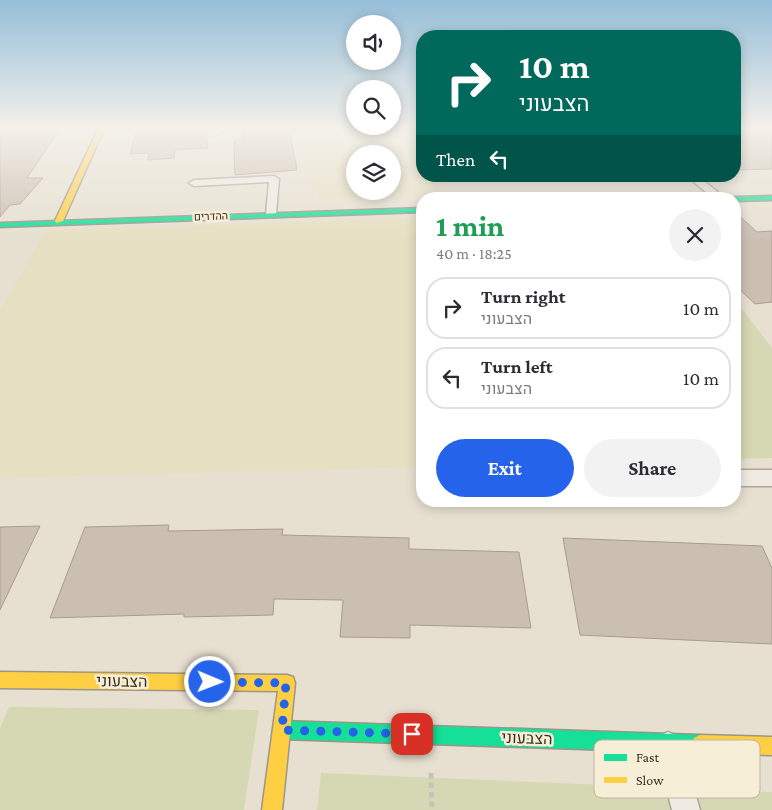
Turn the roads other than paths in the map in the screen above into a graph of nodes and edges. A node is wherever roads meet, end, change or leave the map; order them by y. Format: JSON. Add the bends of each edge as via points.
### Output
{"nodes":[{"id":1,"x":84,"y":167,"type":"edge"},
{"id":2,"x":194,"y":182,"type":"dead end"},
{"id":3,"x":699,"y":182,"type":"edge"},
{"id":4,"x":711,"y":192,"type":"edge"},
{"id":5,"x":772,"y":198,"type":"edge"},
{"id":6,"x":741,"y":199,"type":"edge"},
{"id":7,"x":416,"y":210,"type":"edge"},
{"id":8,"x":270,"y":214,"type":"junction"},
{"id":9,"x":59,"y":221,"type":"junction"},
{"id":10,"x":0,"y":225,"type":"edge"},
{"id":11,"x":741,"y":478,"type":"edge"},
{"id":12,"x":772,"y":478,"type":"edge"},
{"id":13,"x":0,"y":680,"type":"edge"},
{"id":14,"x":282,"y":730,"type":"junction"},
{"id":15,"x":594,"y":741,"type":"edge"},
{"id":16,"x":272,"y":810,"type":"edge"}],
"edges":[{"from":1,"to":9,"type":"street"},
{"from":2,"to":8,"type":"lane","via":[[274,179]]},
{"from":3,"to":4,"type":"lane"},
{"from":5,"to":6,"type":"street"},
{"from":7,"to":8,"type":"street","name":"ההדרים"},
{"from":8,"to":9,"type":"street","name":"ההדרים"},
{"from":9,"to":10,"type":"street","name":"ההדרים"},
{"from":11,"to":12,"type":"lane"},
{"from":13,"to":14,"type":"street","name":"הצבעוני","via":[[286,683]]},
{"from":14,"to":15,"type":"street","name":"הצבעוני"},
{"from":14,"to":16,"type":"street","name":"הצבעוני"}]}
